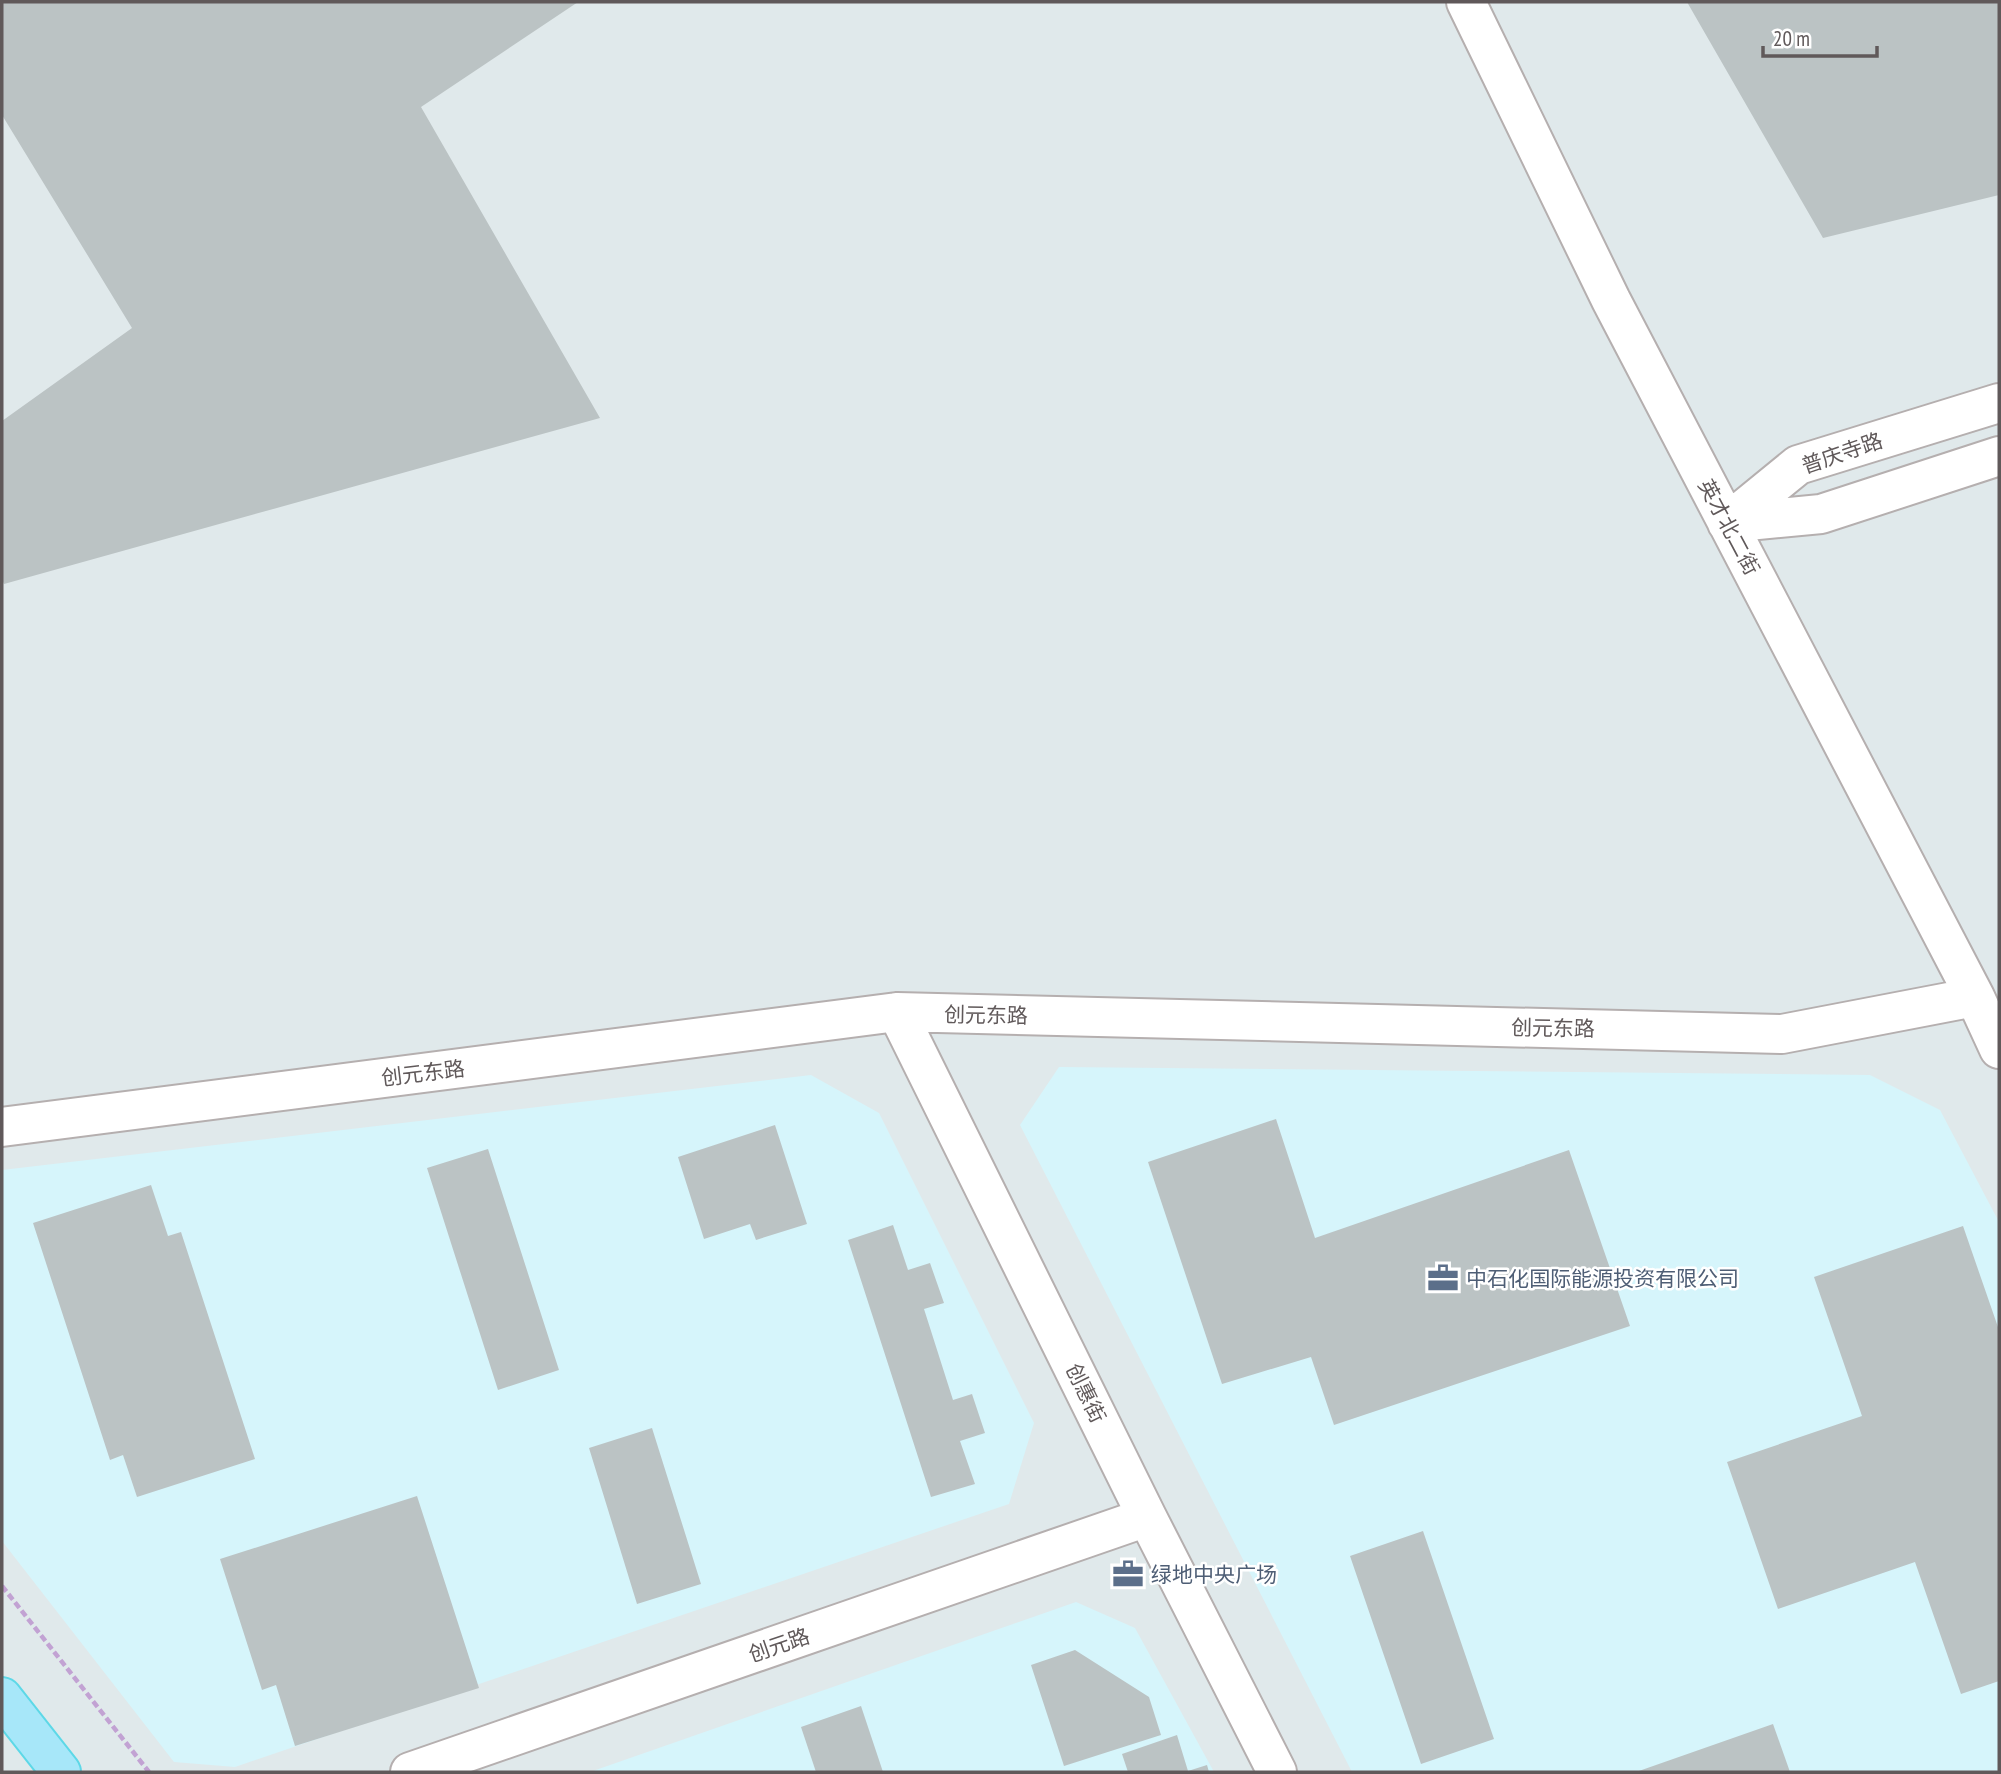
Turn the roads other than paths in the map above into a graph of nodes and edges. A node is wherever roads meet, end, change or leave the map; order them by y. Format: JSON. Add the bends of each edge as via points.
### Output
{"nodes":[{"id":1,"x":1466,"y":2,"type":"edge"},
{"id":2,"x":1999,"y":403,"type":"edge"},
{"id":3,"x":1999,"y":456,"type":"edge"},
{"id":4,"x":1727,"y":523,"type":"junction"},
{"id":5,"x":1975,"y":997,"type":"junction"},
{"id":6,"x":897,"y":1012,"type":"junction"},
{"id":7,"x":1999,"y":1049,"type":"edge"},
{"id":8,"x":2,"y":1128,"type":"edge"},
{"id":9,"x":1147,"y":1517,"type":"junction"},
{"id":10,"x":2,"y":1696,"type":"edge"},
{"id":11,"x":61,"y":1772,"type":"edge"},
{"id":12,"x":410,"y":1772,"type":"edge"},
{"id":13,"x":1277,"y":1772,"type":"edge"}],
"edges":[{"from":1,"to":4,"type":"street","name":"英才北二街","via":[[1611,300]]},
{"from":2,"to":4,"type":"street","name":"普庆寺路","via":[[1798,465]]},
{"from":3,"to":4,"type":"street","via":[[1821,514]]},
{"from":4,"to":5,"type":"street","name":"英才北二街"},
{"from":5,"to":6,"type":"street","name":"创元东路","via":[[1782,1034]]},
{"from":5,"to":7,"type":"street","name":"英才北二街"},
{"from":6,"to":8,"type":"street","name":"创元东路"},
{"from":6,"to":9,"type":"street","name":"创惠街"},
{"from":9,"to":12,"type":"street","name":"创元路"},
{"from":9,"to":13,"type":"street","name":"创惠街"},
{"from":10,"to":11,"type":"main road"}]}
